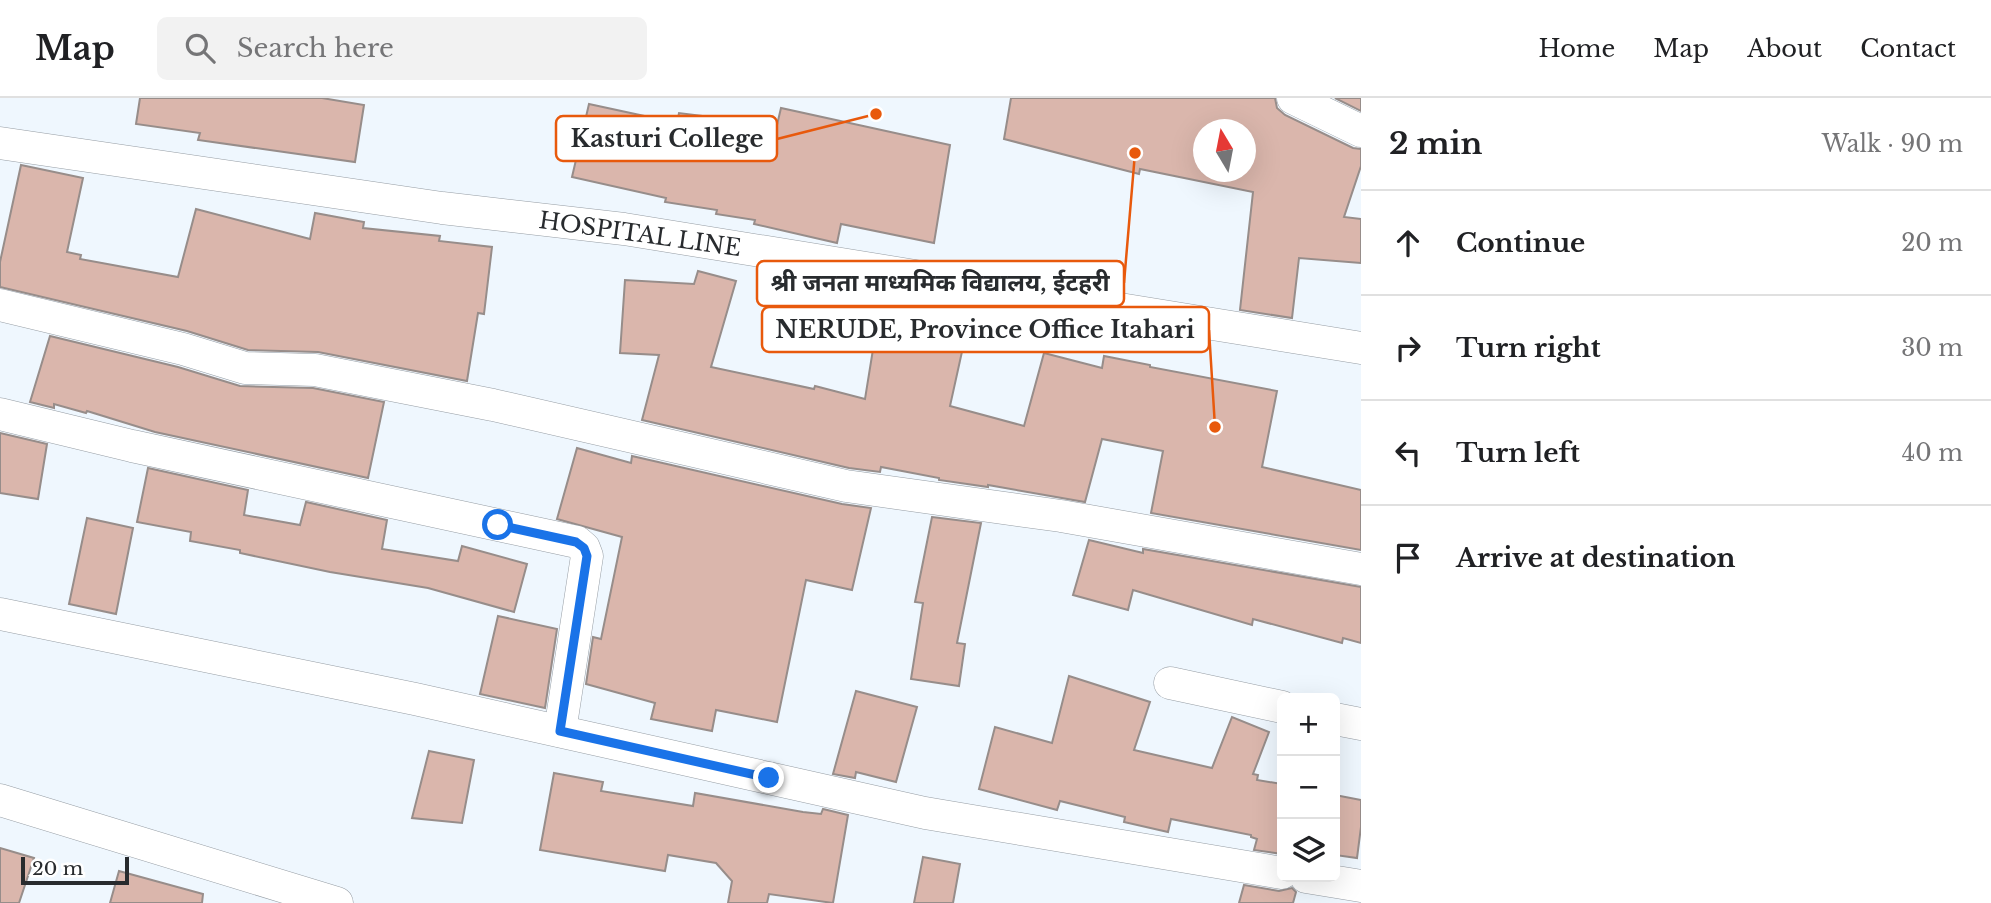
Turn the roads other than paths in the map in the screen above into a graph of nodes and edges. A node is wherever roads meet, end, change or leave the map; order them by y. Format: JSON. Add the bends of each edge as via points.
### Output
{"nodes":[{"id":1,"x":1293,"y":98,"type":"edge"},
{"id":2,"x":1361,"y":131,"type":"edge"},
{"id":3,"x":0,"y":143,"type":"edge"},
{"id":4,"x":0,"y":304,"type":"edge"},
{"id":5,"x":1361,"y":348,"type":"edge"},
{"id":6,"x":0,"y":414,"type":"edge"},
{"id":7,"x":1361,"y":569,"type":"edge"},
{"id":8,"x":0,"y":614,"type":"edge"},
{"id":9,"x":1170,"y":683,"type":"dead end"},
{"id":10,"x":1277,"y":706,"type":"edge"},
{"id":11,"x":1340,"y":720,"type":"edge"},
{"id":12,"x":1361,"y":724,"type":"edge"},
{"id":13,"x":560,"y":731,"type":"junction"},
{"id":14,"x":0,"y":800,"type":"edge"},
{"id":15,"x":1277,"y":872,"type":"edge"},
{"id":16,"x":1337,"y":882,"type":"edge"},
{"id":17,"x":1361,"y":886,"type":"edge"},
{"id":18,"x":337,"y":903,"type":"edge"}],
"edges":[{"from":1,"to":2,"type":"street"},
{"from":3,"to":5,"type":"street","name":"HOSPITAL LINE","via":[[442,208],[624,229]]},
{"from":4,"to":7,"type":"street","via":[[245,369],[316,370],[479,402],[846,486],[1061,516]]},
{"from":6,"to":13,"type":"street","via":[[576,542],[587,556]]},
{"from":8,"to":13,"type":"street"},
{"from":9,"to":10,"type":"street"},
{"from":11,"to":12,"type":"street"},
{"from":13,"to":15,"type":"street","via":[[925,813]]},
{"from":14,"to":18,"type":"street"},
{"from":16,"to":17,"type":"street"}]}
